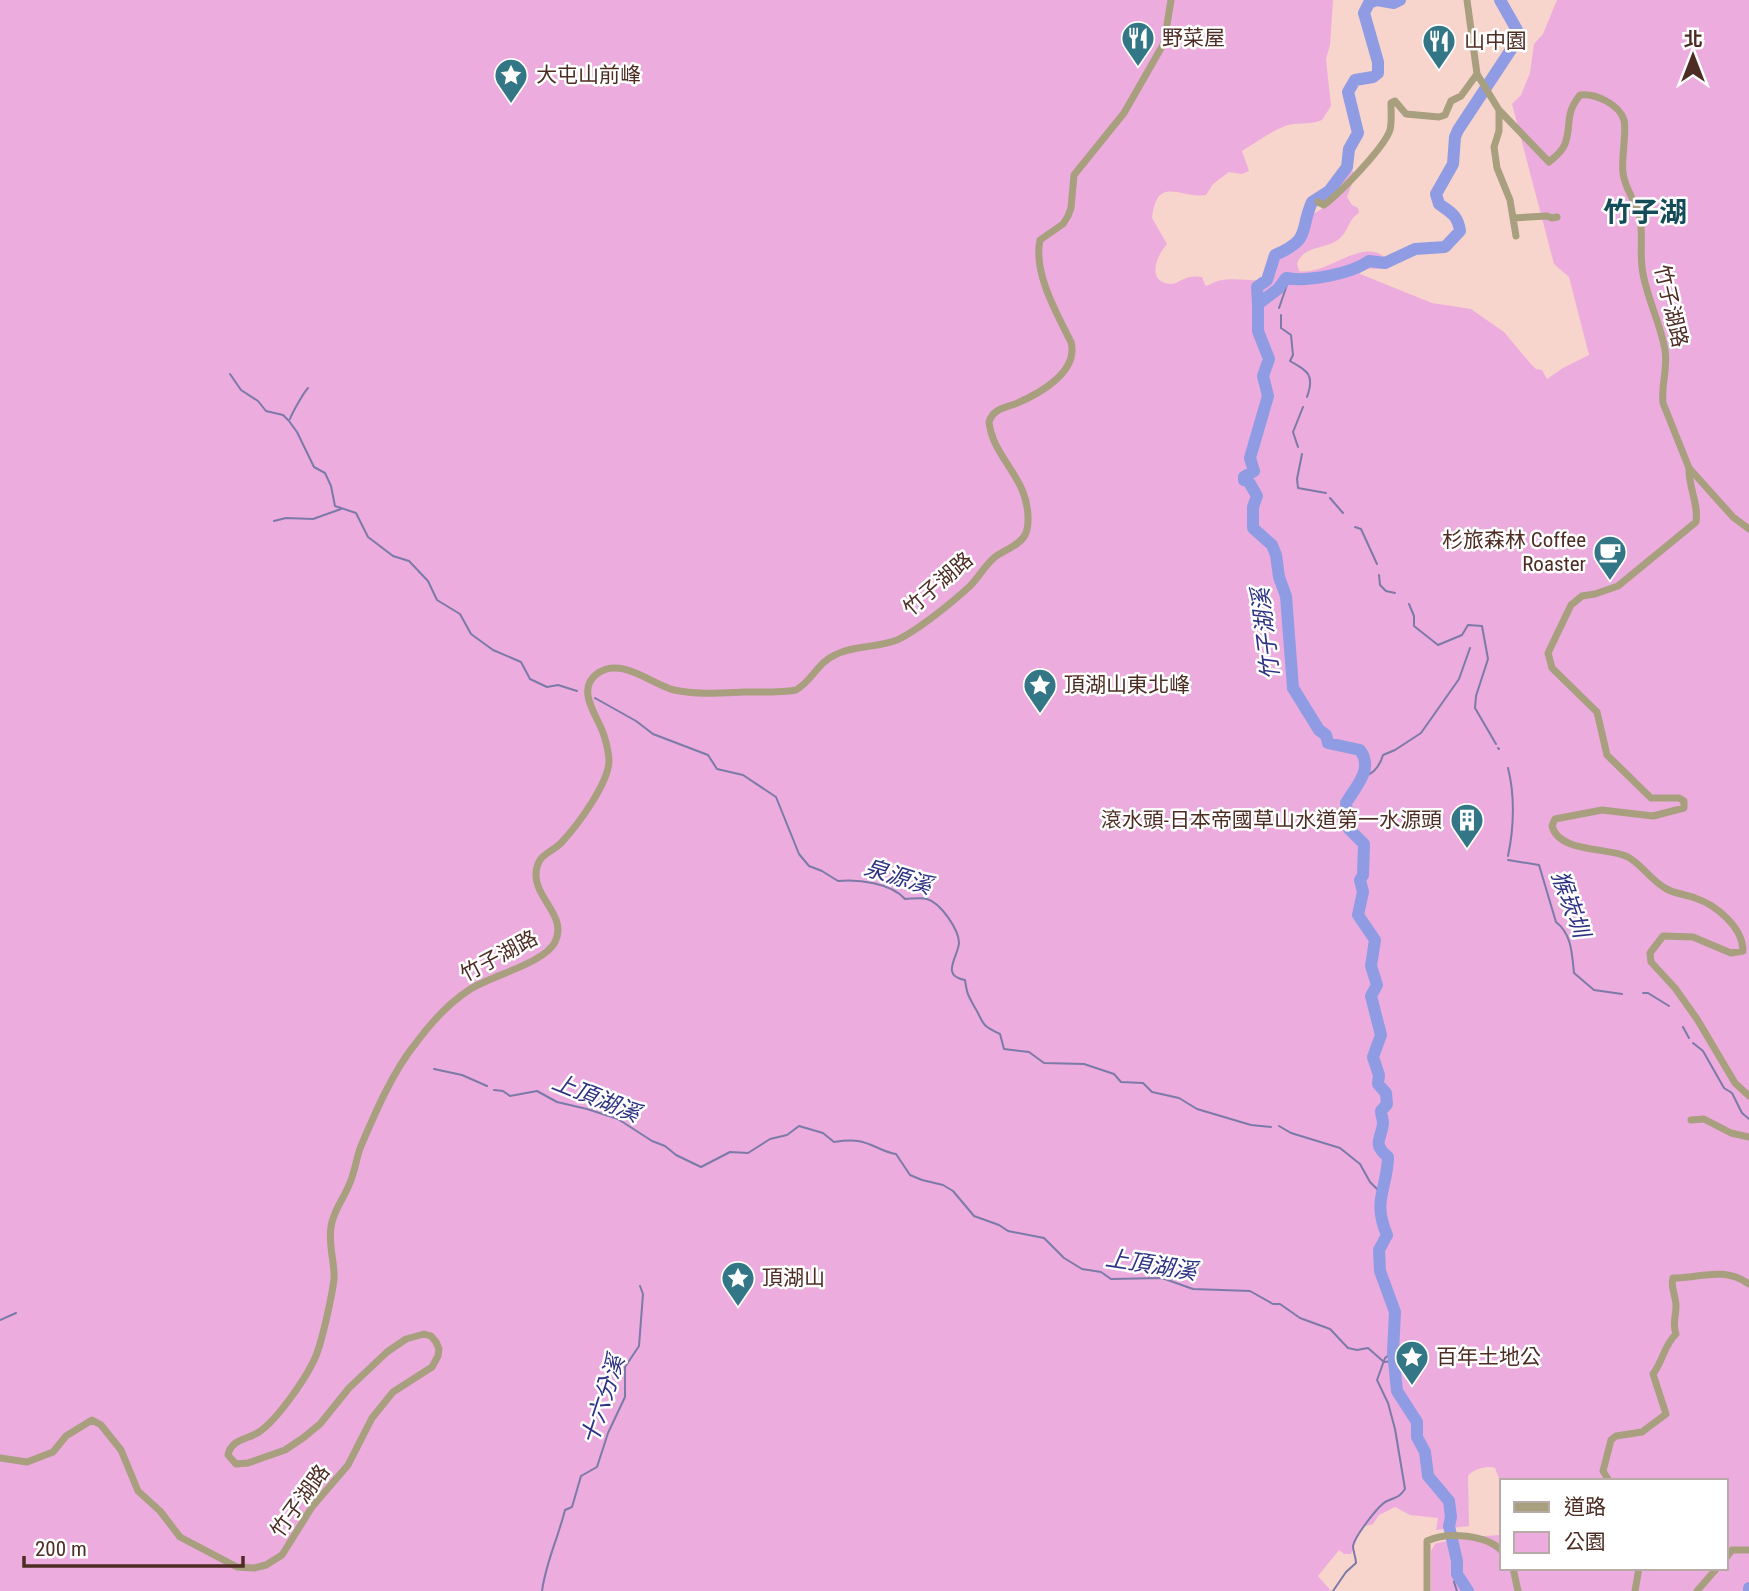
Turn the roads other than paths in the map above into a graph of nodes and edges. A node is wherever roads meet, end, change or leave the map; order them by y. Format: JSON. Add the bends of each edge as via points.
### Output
{"nodes":[{"id":1,"x":1171,"y":0,"type":"edge"},
{"id":2,"x":1467,"y":0,"type":"edge"},
{"id":3,"x":1477,"y":74,"type":"junction"},
{"id":4,"x":1499,"y":110,"type":"junction"},
{"id":5,"x":1318,"y":202,"type":"dead end"},
{"id":6,"x":1557,"y":217,"type":"dead end"},
{"id":7,"x":1513,"y":218,"type":"junction"},
{"id":8,"x":1516,"y":236,"type":"dead end"},
{"id":9,"x":1689,"y":468,"type":"junction"},
{"id":10,"x":1749,"y":529,"type":"edge"},
{"id":11,"x":1749,"y":1096,"type":"edge"},
{"id":12,"x":1691,"y":1120,"type":"dead end"},
{"id":13,"x":1749,"y":1137,"type":"edge"},
{"id":14,"x":1749,"y":1284,"type":"edge"},
{"id":15,"x":0,"y":1458,"type":"edge"},
{"id":16,"x":1608,"y":1479,"type":"edge"},
{"id":17,"x":1500,"y":1549,"type":"edge"},
{"id":18,"x":1746,"y":1550,"type":"edge"},
{"id":19,"x":1728,"y":1555,"type":"edge"},
{"id":20,"x":1513,"y":1570,"type":"edge"},
{"id":21,"x":1639,"y":1570,"type":"edge"},
{"id":22,"x":1715,"y":1570,"type":"edge"},
{"id":23,"x":1427,"y":1591,"type":"edge"},
{"id":24,"x":1518,"y":1591,"type":"edge"},
{"id":25,"x":1635,"y":1591,"type":"edge"},
{"id":26,"x":1697,"y":1591,"type":"edge"}],
"edges":[{"from":1,"to":15,"type":"street","name":"竹子湖路","via":[[1164,43],[1124,113],[1073,175],[1068,216],[1040,240],[1045,285],[1071,342],[1072,359],[1046,386],[994,412],[989,422],[993,440],[1022,486],[1028,516],[1025,536],[913,630],[884,644],[833,655],[796,690],[703,694],[673,690],[623,668],[599,672],[591,680],[587,692],[607,743],[609,762],[605,780],[580,818],[538,863],[536,884],[555,915],[553,946],[522,966],[468,990],[406,1056],[333,1215],[334,1279],[317,1354],[299,1387],[268,1424],[229,1449],[236,1464],[285,1450],[320,1424],[387,1352],[417,1334],[431,1336],[436,1342],[438,1356],[432,1367],[402,1384],[379,1409],[348,1465],[312,1507],[282,1555],[266,1565],[237,1567],[180,1537],[138,1491],[121,1450],[92,1420],[66,1436],[53,1452],[27,1462]]},
{"from":2,"to":3,"type":"street","name":"竹子湖路"},
{"from":3,"to":4,"type":"street","name":"竹子湖路"},
{"from":3,"to":5,"type":"street","via":[[1461,96],[1451,101],[1445,115],[1406,114],[1395,101],[1391,103],[1391,127],[1385,139],[1336,195],[1324,205]]},
{"from":4,"to":7,"type":"street","via":[[1494,147]]},
{"from":4,"to":9,"type":"street","name":"竹子湖路","via":[[1549,162],[1565,144],[1568,118],[1580,95],[1606,102],[1625,122],[1623,174],[1640,216],[1642,267],[1665,349],[1663,403]]},
{"from":6,"to":7,"type":"street"},
{"from":7,"to":8,"type":"street"},
{"from":9,"to":10,"type":"street","name":"竹子湖路"},
{"from":9,"to":11,"type":"street","via":[[1696,522],[1618,586],[1582,596],[1571,605],[1548,653],[1552,668],[1597,712],[1607,755],[1651,798],[1679,798],[1684,808],[1653,816],[1602,810],[1555,819],[1552,826],[1575,845],[1627,857],[1661,886],[1703,902],[1737,929],[1743,951],[1731,953],[1693,937],[1663,936],[1650,954],[1651,962],[1697,1019],[1735,1083]]},
{"from":12,"to":13,"type":"street","via":[[1704,1119]]},
{"from":14,"to":16,"type":"street","via":[[1728,1273],[1673,1278],[1676,1334],[1653,1374],[1666,1414],[1642,1432],[1611,1440],[1603,1471]]},
{"from":17,"to":23,"type":"street","via":[[1479,1537],[1427,1541]]},
{"from":18,"to":19,"type":"street","via":[[1732,1550]]},
{"from":20,"to":24,"type":"street"},
{"from":21,"to":25,"type":"street"},
{"from":22,"to":26,"type":"street"}]}
